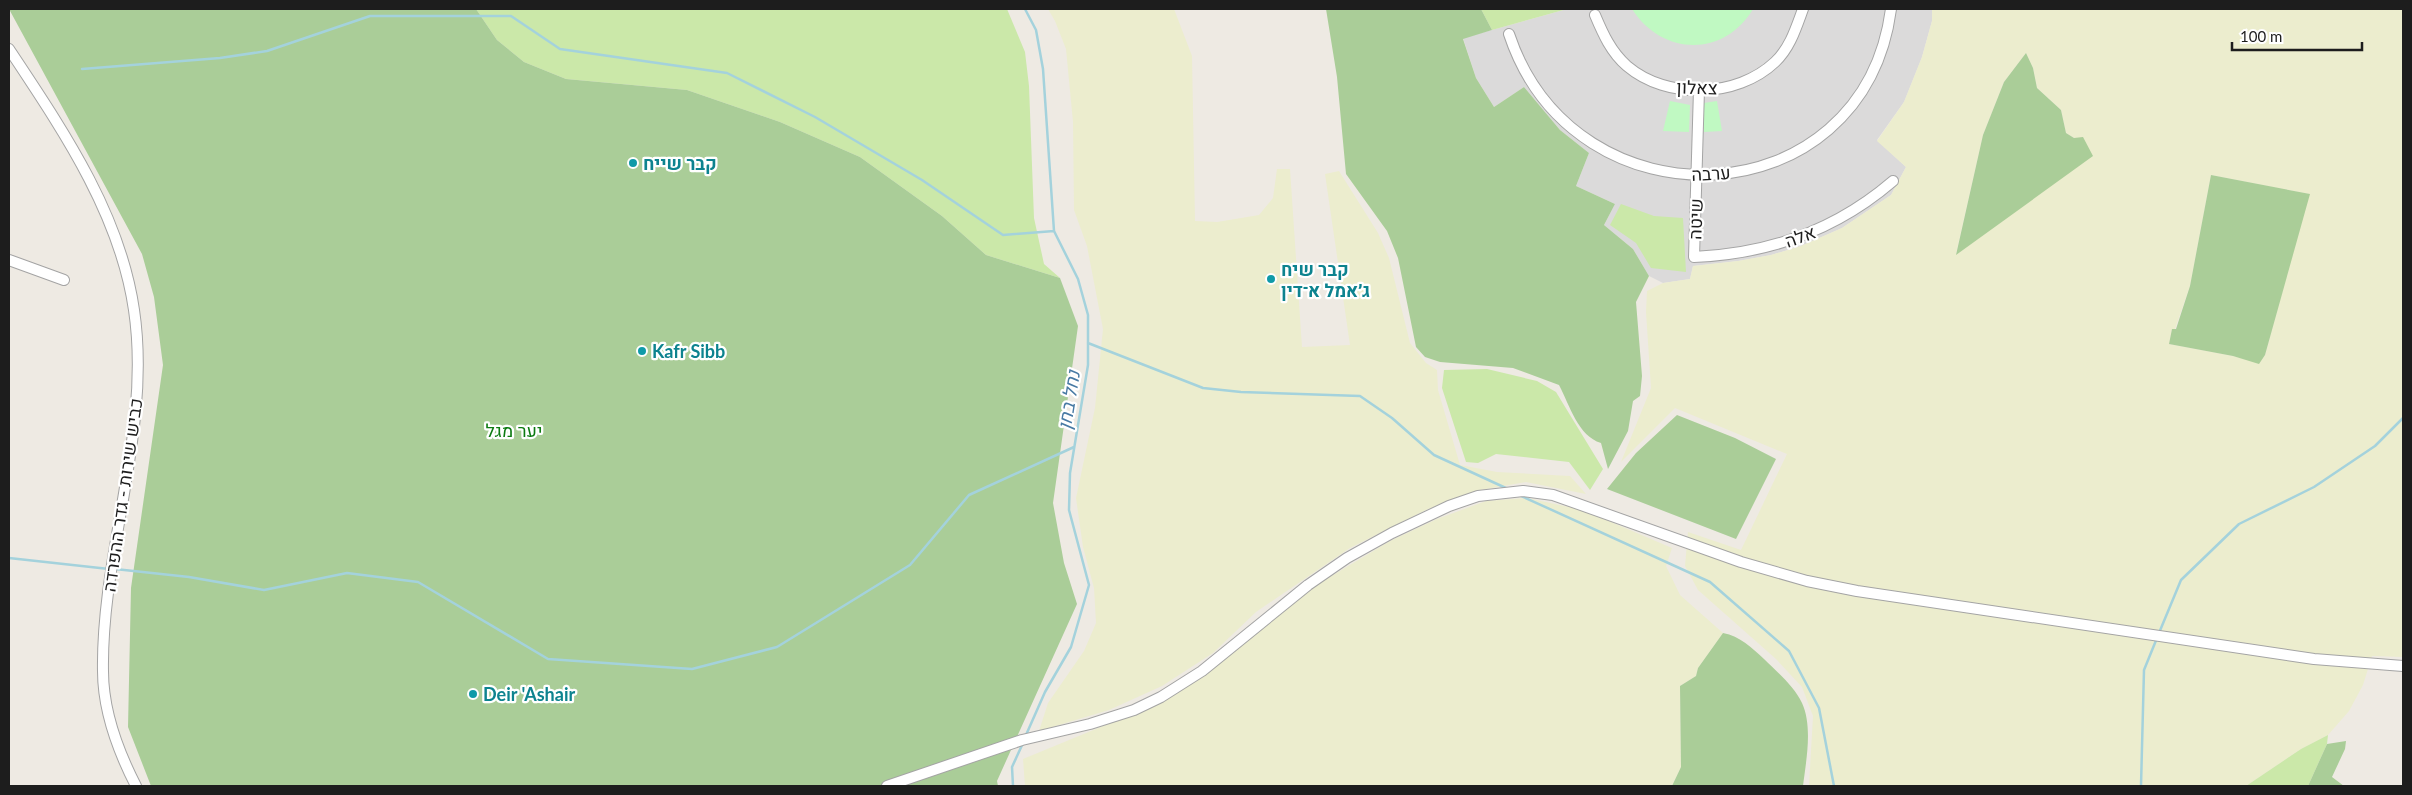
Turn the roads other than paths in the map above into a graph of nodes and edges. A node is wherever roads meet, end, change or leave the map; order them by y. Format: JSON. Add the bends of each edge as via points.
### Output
{"nodes":[{"id":1,"x":1891,"y":9,"type":"edge"},
{"id":2,"x":1800,"y":12,"type":"edge"},
{"id":3,"x":1595,"y":15,"type":"dead end"},
{"id":4,"x":1509,"y":34,"type":"dead end"},
{"id":5,"x":9,"y":49,"type":"edge"},
{"id":6,"x":1699,"y":90,"type":"junction"},
{"id":7,"x":1696,"y":175,"type":"junction"},
{"id":8,"x":1893,"y":180,"type":"dead end"},
{"id":9,"x":1694,"y":258,"type":"joint"},
{"id":10,"x":9,"y":260,"type":"edge"},
{"id":11,"x":64,"y":280,"type":"dead end"},
{"id":12,"x":2403,"y":666,"type":"edge"},
{"id":13,"x":136,"y":786,"type":"edge"},
{"id":14,"x":887,"y":786,"type":"edge"}],
"edges":[{"from":1,"to":7,"type":"street","name":"ערבה","via":[[1884,43],[1868,80],[1857,98],[1826,130],[1781,160],[1752,169]]},
{"from":2,"to":6,"type":"street","name":"צאלון","via":[[1784,51],[1762,72],[1732,87]]},
{"from":3,"to":6,"type":"street","name":"צאלון","via":[[1609,46],[1629,67],[1655,82]]},
{"from":4,"to":7,"type":"street","name":"ערבה","via":[[1534,88],[1556,116],[1581,136],[1632,164]]},
{"from":5,"to":13,"type":"street","name":"כביש שירות - גדר ההפרדה","via":[[102,202],[125,269],[134,310],[137,348],[134,431],[114,550],[102,672],[117,745]]},
{"from":6,"to":7,"type":"street","name":"שיטה"},
{"from":7,"to":9,"type":"street","name":"שיטה"},
{"from":8,"to":9,"type":"street","name":"אלה","via":[[1857,209],[1815,232],[1746,252]]},
{"from":10,"to":11,"type":"street"},
{"from":12,"to":14,"type":"street","via":[[2314,659],[1841,587],[1741,562],[1553,495],[1508,491],[1478,496],[1449,506],[1347,558],[1308,585],[1202,672],[1134,710],[1022,740]]}]}
